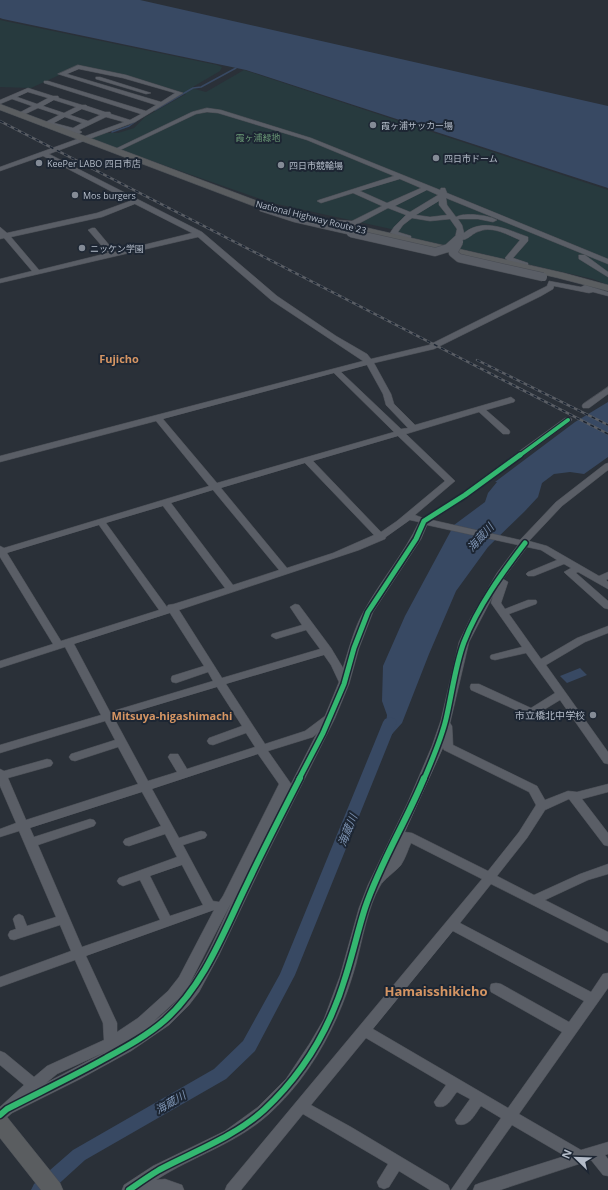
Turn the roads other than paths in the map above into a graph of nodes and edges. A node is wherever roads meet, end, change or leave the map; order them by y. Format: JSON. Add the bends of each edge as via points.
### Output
{"nodes":[{"id":1,"x":105,"y":74,"type":"dead end"},
{"id":2,"x":98,"y":78,"type":"junction"},
{"id":3,"x":133,"y":81,"type":"dead end"},
{"id":4,"x":46,"y":82,"type":"dead end"},
{"id":5,"x":88,"y":82,"type":"junction"},
{"id":6,"x":124,"y":86,"type":"junction"},
{"id":7,"x":157,"y":88,"type":"dead end"},
{"id":8,"x":72,"y":90,"type":"junction"},
{"id":9,"x":115,"y":90,"type":"junction"},
{"id":10,"x":148,"y":93,"type":"junction"},
{"id":11,"x":11,"y":98,"type":"junction"},
{"id":12,"x":55,"y":98,"type":"junction"},
{"id":13,"x":99,"y":98,"type":"junction"},
{"id":14,"x":139,"y":98,"type":"junction"},
{"id":15,"x":0,"y":102,"type":"edge"},
{"id":16,"x":161,"y":104,"type":"junction"},
{"id":17,"x":37,"y":106,"type":"junction"},
{"id":18,"x":122,"y":106,"type":"junction"},
{"id":19,"x":0,"y":107,"type":"edge"},
{"id":20,"x":82,"y":107,"type":"junction"},
{"id":21,"x":0,"y":110,"type":"edge"},
{"id":22,"x":146,"y":113,"type":"junction"},
{"id":23,"x":106,"y":114,"type":"junction"},
{"id":24,"x":19,"y":115,"type":"junction"},
{"id":25,"x":65,"y":115,"type":"junction"},
{"id":26,"x":130,"y":122,"type":"junction"},
{"id":27,"x":88,"y":123,"type":"junction"},
{"id":28,"x":46,"y":124,"type":"junction"},
{"id":29,"x":80,"y":136,"type":"junction"},
{"id":30,"x":114,"y":151,"type":"junction"},
{"id":31,"x":42,"y":153,"type":"junction"},
{"id":32,"x":2,"y":166,"type":"edge"},
{"id":33,"x":401,"y":176,"type":"junction"},
{"id":34,"x":428,"y":187,"type":"junction"},
{"id":35,"x":353,"y":191,"type":"junction"},
{"id":36,"x":443,"y":193,"type":"junction"},
{"id":37,"x":136,"y":201,"type":"junction"},
{"id":38,"x":321,"y":201,"type":"dead end"},
{"id":39,"x":386,"y":205,"type":"junction"},
{"id":40,"x":263,"y":209,"type":"junction"},
{"id":41,"x":412,"y":215,"type":"junction"},
{"id":42,"x":300,"y":216,"type":"junction"},
{"id":43,"x":449,"y":217,"type":"dead end"},
{"id":44,"x":435,"y":219,"type":"junction"},
{"id":45,"x":400,"y":224,"type":"junction"},
{"id":46,"x":0,"y":230,"type":"edge"},
{"id":47,"x":92,"y":230,"type":"dead end"},
{"id":48,"x":199,"y":234,"type":"junction"},
{"id":49,"x":544,"y":236,"type":"junction"},
{"id":50,"x":3,"y":237,"type":"edge"},
{"id":51,"x":460,"y":238,"type":"junction"},
{"id":52,"x":564,"y":244,"type":"junction"},
{"id":53,"x":459,"y":252,"type":"junction"},
{"id":54,"x":112,"y":254,"type":"junction"},
{"id":55,"x":608,"y":263,"type":"edge"},
{"id":56,"x":597,"y":268,"type":"junction"},
{"id":57,"x":37,"y":272,"type":"junction"},
{"id":58,"x":608,"y":275,"type":"edge"},
{"id":59,"x":0,"y":281,"type":"edge"},
{"id":60,"x":582,"y":281,"type":"junction"},
{"id":61,"x":608,"y":288,"type":"edge"},
{"id":62,"x":591,"y":289,"type":"junction"},
{"id":63,"x":608,"y":292,"type":"edge"},
{"id":64,"x":369,"y":362,"type":"junction"},
{"id":65,"x":336,"y":371,"type":"junction"},
{"id":66,"x":608,"y":390,"type":"edge"},
{"id":67,"x":511,"y":400,"type":"dead end"},
{"id":68,"x":586,"y":406,"type":"dead end"},
{"id":69,"x":480,"y":409,"type":"junction"},
{"id":70,"x":158,"y":418,"type":"junction"},
{"id":71,"x":568,"y":420,"type":"dead end"},
{"id":72,"x":413,"y":428,"type":"junction"},
{"id":73,"x":399,"y":432,"type":"junction"},
{"id":74,"x":506,"y":432,"type":"dead end"},
{"id":75,"x":0,"y":459,"type":"edge"},
{"id":76,"x":306,"y":459,"type":"junction"},
{"id":77,"x":608,"y":466,"type":"edge"},
{"id":78,"x":214,"y":487,"type":"junction"},
{"id":79,"x":165,"y":502,"type":"junction"},
{"id":80,"x":408,"y":516,"type":"junction"},
{"id":81,"x":425,"y":521,"type":"junction"},
{"id":82,"x":101,"y":522,"type":"junction"},
{"id":83,"x":382,"y":537,"type":"junction"},
{"id":84,"x":522,"y":543,"type":"junction"},
{"id":85,"x":1,"y":551,"type":"edge"},
{"id":86,"x":566,"y":560,"type":"junction"},
{"id":87,"x":508,"y":565,"type":"junction"},
{"id":88,"x":580,"y":568,"type":"junction"},
{"id":89,"x":285,"y":571,"type":"junction"},
{"id":90,"x":531,"y":574,"type":"dead end"},
{"id":91,"x":605,"y":581,"type":"edge"},
{"id":92,"x":231,"y":589,"type":"junction"},
{"id":93,"x":587,"y":589,"type":"junction"},
{"id":94,"x":532,"y":602,"type":"dead end"},
{"id":95,"x":608,"y":606,"type":"edge"},
{"id":96,"x":295,"y":607,"type":"dead end"},
{"id":97,"x":168,"y":609,"type":"junction"},
{"id":98,"x":503,"y":613,"type":"junction"},
{"id":99,"x":309,"y":626,"type":"junction"},
{"id":100,"x":608,"y":629,"type":"edge"},
{"id":101,"x":276,"y":636,"type":"dead end"},
{"id":102,"x":63,"y":645,"type":"junction"},
{"id":103,"x":528,"y":649,"type":"junction"},
{"id":104,"x":327,"y":650,"type":"junction"},
{"id":105,"x":495,"y":657,"type":"dead end"},
{"id":106,"x":539,"y":664,"type":"junction"},
{"id":107,"x":0,"y":665,"type":"edge"},
{"id":108,"x":211,"y":667,"type":"junction"},
{"id":109,"x":176,"y":679,"type":"dead end"},
{"id":110,"x":344,"y":681,"type":"junction"},
{"id":111,"x":220,"y":682,"type":"junction"},
{"id":112,"x":475,"y":687,"type":"dead end"},
{"id":113,"x":561,"y":694,"type":"junction"},
{"id":114,"x":108,"y":717,"type":"junction"},
{"id":115,"x":330,"y":718,"type":"junction"},
{"id":116,"x":446,"y":720,"type":"junction"},
{"id":117,"x":250,"y":728,"type":"junction"},
{"id":118,"x":213,"y":741,"type":"dead end"},
{"id":119,"x":122,"y":742,"type":"junction"},
{"id":120,"x":0,"y":749,"type":"edge"},
{"id":121,"x":262,"y":749,"type":"junction"},
{"id":122,"x":75,"y":757,"type":"dead end"},
{"id":123,"x":174,"y":757,"type":"dead end"},
{"id":124,"x":608,"y":760,"type":"edge"},
{"id":125,"x":47,"y":763,"type":"dead end"},
{"id":126,"x":1,"y":774,"type":"edge"},
{"id":127,"x":184,"y":774,"type":"junction"},
{"id":128,"x":145,"y":787,"type":"junction"},
{"id":129,"x":289,"y":787,"type":"junction"},
{"id":130,"x":608,"y":788,"type":"edge"},
{"id":131,"x":574,"y":798,"type":"junction"},
{"id":132,"x":542,"y":806,"type":"junction"},
{"id":133,"x":90,"y":823,"type":"dead end"},
{"id":134,"x":24,"y":826,"type":"junction"},
{"id":135,"x":168,"y":828,"type":"junction"},
{"id":136,"x":0,"y":833,"type":"edge"},
{"id":137,"x":201,"y":835,"type":"dead end"},
{"id":138,"x":606,"y":836,"type":"edge"},
{"id":139,"x":129,"y":842,"type":"dead end"},
{"id":140,"x":31,"y":843,"type":"junction"},
{"id":141,"x":176,"y":843,"type":"junction"},
{"id":142,"x":183,"y":860,"type":"junction"},
{"id":143,"x":608,"y":869,"type":"edge"},
{"id":144,"x":143,"y":874,"type":"junction"},
{"id":145,"x":490,"y":877,"type":"junction"},
{"id":146,"x":123,"y":881,"type":"dead end"},
{"id":147,"x":374,"y":885,"type":"junction"},
{"id":148,"x":535,"y":900,"type":"junction"},
{"id":149,"x":225,"y":902,"type":"junction"},
{"id":150,"x":210,"y":907,"type":"junction"},
{"id":151,"x":19,"y":919,"type":"dead end"},
{"id":152,"x":64,"y":919,"type":"junction"},
{"id":153,"x":167,"y":922,"type":"junction"},
{"id":154,"x":451,"y":924,"type":"junction"},
{"id":155,"x":608,"y":938,"type":"edge"},
{"id":156,"x":79,"y":954,"type":"junction"},
{"id":157,"x":608,"y":978,"type":"edge"},
{"id":158,"x":0,"y":982,"type":"edge"},
{"id":159,"x":496,"y":988,"type":"dead end"},
{"id":160,"x":593,"y":1000,"type":"junction"},
{"id":161,"x":363,"y":1030,"type":"junction"},
{"id":162,"x":572,"y":1030,"type":"junction"},
{"id":163,"x":111,"y":1042,"type":"junction"},
{"id":164,"x":0,"y":1057,"type":"edge"},
{"id":165,"x":33,"y":1084,"type":"junction"},
{"id":166,"x":455,"y":1084,"type":"junction"},
{"id":167,"x":479,"y":1098,"type":"junction"},
{"id":168,"x":441,"y":1102,"type":"dead end"},
{"id":169,"x":300,"y":1106,"type":"junction"},
{"id":170,"x":2,"y":1116,"type":"edge"},
{"id":171,"x":510,"y":1116,"type":"junction"},
{"id":172,"x":462,"y":1120,"type":"dead end"},
{"id":173,"x":608,"y":1148,"type":"edge"},
{"id":174,"x":587,"y":1155,"type":"junction"},
{"id":175,"x":397,"y":1162,"type":"junction"},
{"id":176,"x":608,"y":1170,"type":"edge"},
{"id":177,"x":384,"y":1182,"type":"dead end"},
{"id":178,"x":53,"y":1190,"type":"edge"},
{"id":179,"x":129,"y":1190,"type":"edge"},
{"id":180,"x":147,"y":1190,"type":"edge"},
{"id":181,"x":176,"y":1190,"type":"edge"},
{"id":182,"x":232,"y":1190,"type":"edge"},
{"id":183,"x":443,"y":1190,"type":"edge"},
{"id":184,"x":458,"y":1190,"type":"edge"},
{"id":185,"x":480,"y":1190,"type":"edge"}],
"edges":[{"from":1,"to":2,"type":"street"},
{"from":2,"to":5,"type":"street"},
{"from":2,"to":6,"type":"street"},
{"from":3,"to":6,"type":"street"},
{"from":4,"to":8,"type":"street"},
{"from":5,"to":8,"type":"street"},
{"from":5,"to":9,"type":"street"},
{"from":5,"to":16,"type":"street","via":[[61,74],[78,67],[124,76],[180,93]]},
{"from":6,"to":9,"type":"street"},
{"from":6,"to":10,"type":"street"},
{"from":7,"to":10,"type":"street"},
{"from":8,"to":12,"type":"street"},
{"from":8,"to":13,"type":"street"},
{"from":9,"to":13,"type":"street"},
{"from":9,"to":14,"type":"street"},
{"from":10,"to":14,"type":"street"},
{"from":11,"to":12,"type":"street","via":[[28,90]]},
{"from":11,"to":15,"type":"street"},
{"from":11,"to":17,"type":"street"},
{"from":12,"to":17,"type":"street"},
{"from":12,"to":20,"type":"street"},
{"from":13,"to":18,"type":"street"},
{"from":13,"to":20,"type":"street"},
{"from":14,"to":16,"type":"street"},
{"from":14,"to":18,"type":"street"},
{"from":16,"to":22,"type":"street"},
{"from":17,"to":24,"type":"street"},
{"from":17,"to":25,"type":"street"},
{"from":18,"to":22,"type":"street"},
{"from":18,"to":23,"type":"street"},
{"from":19,"to":24,"type":"highway","name":"National Highway Route 23"},
{"from":20,"to":23,"type":"street"},
{"from":20,"to":25,"type":"street"},
{"from":21,"to":29,"type":"highway","name":"National Highway Route 23"},
{"from":22,"to":26,"type":"street"},
{"from":23,"to":26,"type":"street"},
{"from":23,"to":27,"type":"street"},
{"from":24,"to":28,"type":"highway","name":"National Highway Route 23"},
{"from":25,"to":27,"type":"street"},
{"from":25,"to":28,"type":"street"},
{"from":26,"to":29,"type":"street"},
{"from":27,"to":29,"type":"street"},
{"from":28,"to":29,"type":"highway","name":"National Highway Route 23"},
{"from":29,"to":30,"type":"highway","name":"National Highway Route 23"},
{"from":29,"to":31,"type":"street"},
{"from":29,"to":40,"type":"highway","name":"National Highway Route 23"},
{"from":30,"to":33,"type":"street","via":[[194,113],[212,110],[292,132]]},
{"from":30,"to":42,"type":"highway","name":"National Highway Route 23","via":[[250,202]]},
{"from":31,"to":32,"type":"street"},
{"from":31,"to":37,"type":"street"},
{"from":33,"to":34,"type":"street"},
{"from":33,"to":35,"type":"street"},
{"from":33,"to":36,"type":"street","via":[[412,176],[442,187]]},
{"from":34,"to":36,"type":"street"},
{"from":34,"to":39,"type":"street"},
{"from":35,"to":38,"type":"street"},
{"from":35,"to":39,"type":"street"},
{"from":36,"to":41,"type":"street"},
{"from":36,"to":49,"type":"street"},
{"from":36,"to":51,"type":"street","via":[[443,204],[461,230]]},
{"from":37,"to":48,"type":"street"},
{"from":37,"to":50,"type":"street","via":[[99,215]]},
{"from":39,"to":41,"type":"street"},
{"from":39,"to":42,"type":"street","via":[[386,208],[351,224]]},
{"from":40,"to":51,"type":"street","bridge":true,"via":[[297,220],[434,252],[448,248]]},
{"from":40,"to":63,"type":"highway","name":"National Highway Route 23"},
{"from":41,"to":44,"type":"street"},
{"from":41,"to":45,"type":"street"},
{"from":42,"to":53,"type":"highway","name":"National Highway Route 23"},
{"from":43,"to":44,"type":"street"},
{"from":44,"to":45,"type":"street"},
{"from":45,"to":53,"type":"street","via":[[394,230],[396,235]]},
{"from":46,"to":50,"type":"street"},
{"from":47,"to":54,"type":"street"},
{"from":48,"to":54,"type":"street"},
{"from":48,"to":64,"type":"street","via":[[274,298],[364,356]]},
{"from":49,"to":51,"type":"street","via":[[486,219],[462,217],[471,214],[472,210],[462,207],[454,211],[465,230]]},
{"from":49,"to":52,"type":"street"},
{"from":50,"to":57,"type":"street"},
{"from":51,"to":60,"type":"street","via":[[479,227],[492,228],[525,239],[511,254],[510,260]]},
{"from":51,"to":62,"type":"street","bridge":true,"via":[[453,252],[459,258]]},
{"from":52,"to":55,"type":"street"},
{"from":52,"to":56,"type":"street"},
{"from":53,"to":60,"type":"highway","name":"National Highway Route 23"},
{"from":54,"to":57,"type":"street"},
{"from":55,"to":56,"type":"street"},
{"from":56,"to":58,"type":"street"},
{"from":57,"to":59,"type":"street"},
{"from":60,"to":61,"type":"highway","name":"National Highway Route 23"},
{"from":62,"to":63,"type":"street"},
{"from":62,"to":64,"type":"street","via":[[589,291],[551,286],[436,345]]},
{"from":64,"to":65,"type":"street"},
{"from":64,"to":72,"type":"street","via":[[387,394],[390,405]]},
{"from":65,"to":70,"type":"street"},
{"from":65,"to":73,"type":"street"},
{"from":66,"to":68,"type":"street"},
{"from":67,"to":69,"type":"street"},
{"from":69,"to":72,"type":"street"},
{"from":69,"to":74,"type":"street"},
{"from":70,"to":75,"type":"street"},
{"from":70,"to":78,"type":"street"},
{"from":71,"to":81,"type":"street"},
{"from":72,"to":73,"type":"street"},
{"from":73,"to":76,"type":"street"},
{"from":73,"to":80,"type":"street","via":[[450,481]]},
{"from":76,"to":78,"type":"street"},
{"from":76,"to":83,"type":"street"},
{"from":77,"to":84,"type":"street","via":[[559,504]]},
{"from":78,"to":79,"type":"street"},
{"from":78,"to":89,"type":"street"},
{"from":79,"to":82,"type":"street"},
{"from":79,"to":92,"type":"street"},
{"from":80,"to":81,"type":"street"},
{"from":80,"to":83,"type":"street"},
{"from":81,"to":84,"type":"street"},
{"from":81,"to":110,"type":"street","via":[[368,612]]},
{"from":82,"to":85,"type":"street"},
{"from":82,"to":97,"type":"street"},
{"from":83,"to":89,"type":"street"},
{"from":84,"to":86,"type":"street","via":[[544,548]]},
{"from":84,"to":87,"type":"street"},
{"from":85,"to":102,"type":"street"},
{"from":86,"to":88,"type":"street"},
{"from":86,"to":90,"type":"street"},
{"from":87,"to":98,"type":"street","via":[[495,600]]},
{"from":87,"to":116,"type":"street","via":[[464,642]]},
{"from":88,"to":91,"type":"street"},
{"from":88,"to":93,"type":"street","via":[[569,572]]},
{"from":89,"to":92,"type":"street"},
{"from":91,"to":93,"type":"street"},
{"from":92,"to":97,"type":"street"},
{"from":93,"to":95,"type":"street"},
{"from":94,"to":98,"type":"street"},
{"from":96,"to":99,"type":"street"},
{"from":97,"to":102,"type":"street"},
{"from":97,"to":108,"type":"street"},
{"from":98,"to":103,"type":"street"},
{"from":99,"to":101,"type":"street"},
{"from":99,"to":104,"type":"street"},
{"from":100,"to":106,"type":"street","via":[[581,640]]},
{"from":102,"to":107,"type":"street"},
{"from":102,"to":114,"type":"street"},
{"from":103,"to":105,"type":"street"},
{"from":103,"to":106,"type":"street"},
{"from":104,"to":110,"type":"street"},
{"from":104,"to":111,"type":"street"},
{"from":106,"to":113,"type":"street"},
{"from":108,"to":109,"type":"street"},
{"from":108,"to":111,"type":"street"},
{"from":110,"to":115,"type":"street"},
{"from":111,"to":114,"type":"street"},
{"from":111,"to":117,"type":"street"},
{"from":112,"to":113,"type":"street","via":[[532,713]]},
{"from":113,"to":124,"type":"street"},
{"from":114,"to":119,"type":"street"},
{"from":114,"to":120,"type":"street"},
{"from":115,"to":121,"type":"street","via":[[309,734]]},
{"from":115,"to":129,"type":"street"},
{"from":116,"to":132,"type":"street","via":[[448,748],[533,789]]},
{"from":116,"to":147,"type":"street","via":[[414,802]]},
{"from":117,"to":118,"type":"street"},
{"from":117,"to":121,"type":"street"},
{"from":119,"to":122,"type":"street"},
{"from":119,"to":128,"type":"street"},
{"from":121,"to":127,"type":"street"},
{"from":121,"to":129,"type":"street"},
{"from":123,"to":127,"type":"street"},
{"from":125,"to":126,"type":"street"},
{"from":126,"to":134,"type":"street"},
{"from":127,"to":128,"type":"street"},
{"from":128,"to":134,"type":"street"},
{"from":128,"to":135,"type":"street"},
{"from":129,"to":149,"type":"street"},
{"from":129,"to":170,"type":"street","via":[[213,955],[184,1001],[164,1021],[126,1047]]},
{"from":130,"to":131,"type":"street"},
{"from":131,"to":132,"type":"street","via":[[573,795],[568,795]]},
{"from":131,"to":138,"type":"street"},
{"from":132,"to":145,"type":"street"},
{"from":133,"to":140,"type":"street"},
{"from":134,"to":136,"type":"street"},
{"from":134,"to":140,"type":"street"},
{"from":135,"to":139,"type":"street"},
{"from":135,"to":141,"type":"street"},
{"from":137,"to":141,"type":"street"},
{"from":140,"to":152,"type":"street"},
{"from":141,"to":142,"type":"street"},
{"from":142,"to":144,"type":"street"},
{"from":142,"to":150,"type":"street"},
{"from":143,"to":148,"type":"street","via":[[584,877]]},
{"from":144,"to":146,"type":"street"},
{"from":144,"to":153,"type":"street"},
{"from":145,"to":147,"type":"street","via":[[408,836],[397,861]]},
{"from":145,"to":148,"type":"street"},
{"from":145,"to":154,"type":"street"},
{"from":147,"to":179,"type":"street","via":[[330,1020],[291,1083],[239,1130],[158,1171]]},
{"from":148,"to":155,"type":"street"},
{"from":149,"to":150,"type":"street"},
{"from":149,"to":163,"type":"street","via":[[180,987],[152,1016]]},
{"from":150,"to":153,"type":"street"},
{"from":151,"to":152,"type":"street","via":[[19,933]]},
{"from":152,"to":156,"type":"street"},
{"from":153,"to":156,"type":"street"},
{"from":154,"to":160,"type":"street"},
{"from":154,"to":161,"type":"street"},
{"from":156,"to":158,"type":"street"},
{"from":156,"to":163,"type":"street","via":[[110,1023]]},
{"from":157,"to":160,"type":"street"},
{"from":159,"to":162,"type":"street"},
{"from":160,"to":162,"type":"street"},
{"from":161,"to":166,"type":"street"},
{"from":161,"to":169,"type":"street"},
{"from":162,"to":171,"type":"street"},
{"from":163,"to":165,"type":"street","via":[[52,1070]]},
{"from":164,"to":165,"type":"street"},
{"from":165,"to":170,"type":"street"},
{"from":166,"to":167,"type":"street"},
{"from":166,"to":168,"type":"street"},
{"from":167,"to":171,"type":"street"},
{"from":167,"to":172,"type":"street"},
{"from":169,"to":175,"type":"street"},
{"from":169,"to":182,"type":"street"},
{"from":170,"to":178,"type":"highway"},
{"from":171,"to":174,"type":"street"},
{"from":171,"to":184,"type":"street"},
{"from":173,"to":174,"type":"street"},
{"from":174,"to":176,"type":"street"},
{"from":174,"to":185,"type":"street"},
{"from":175,"to":177,"type":"street"},
{"from":175,"to":183,"type":"street"},
{"from":180,"to":181,"type":"street","via":[[161,1185]]}]}
